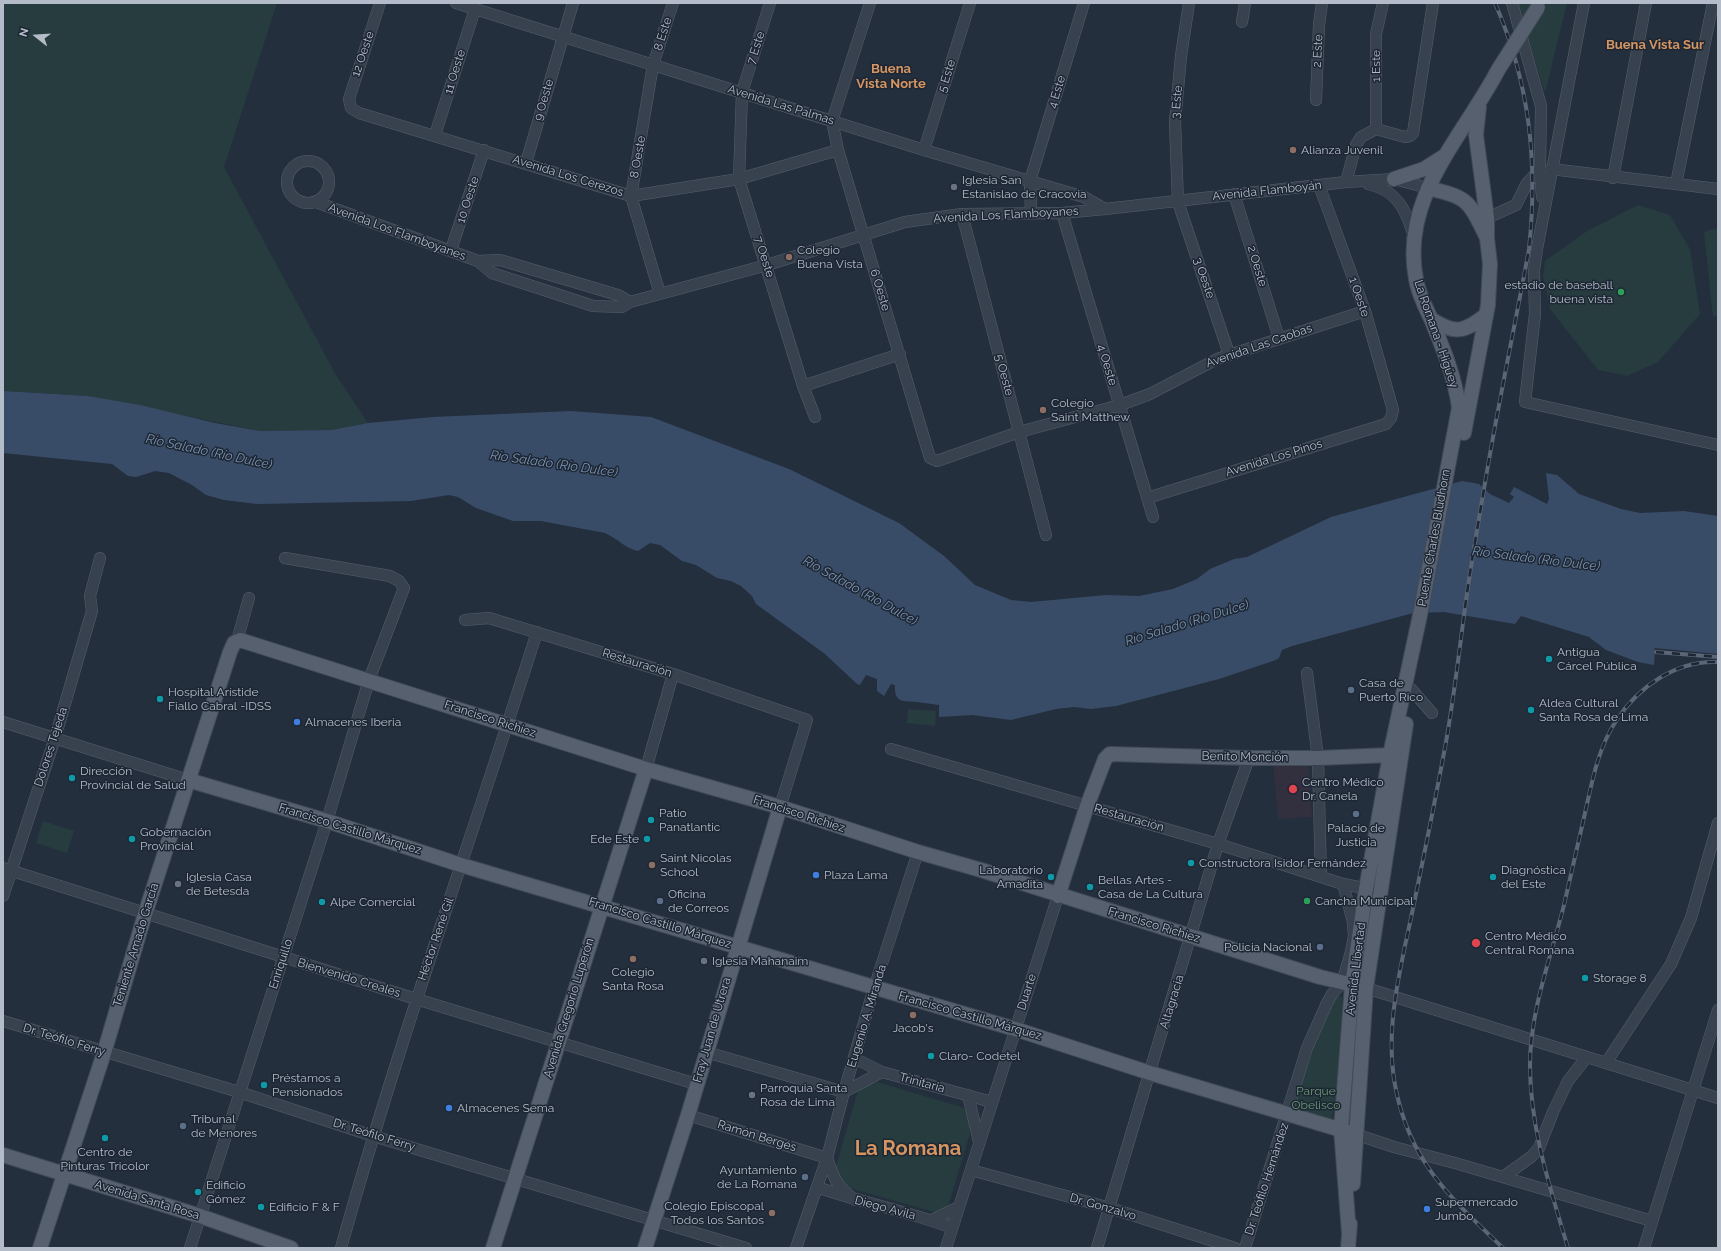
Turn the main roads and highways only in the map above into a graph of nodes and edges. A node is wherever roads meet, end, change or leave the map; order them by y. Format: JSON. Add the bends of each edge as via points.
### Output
{"nodes":[{"id":1,"x":1539,"y":5,"type":"edge"},
{"id":2,"x":1479,"y":104,"type":"junction"},
{"id":3,"x":1445,"y":155,"type":"junction"},
{"id":4,"x":1394,"y":179,"type":"road end"},
{"id":5,"x":1428,"y":188,"type":"junction"},
{"id":6,"x":1487,"y":238,"type":"junction"},
{"id":7,"x":1486,"y":315,"type":"junction"},
{"id":8,"x":1431,"y":319,"type":"junction"},
{"id":9,"x":1453,"y":462,"type":"junction"},
{"id":10,"x":1424,"y":615,"type":"junction"},
{"id":11,"x":235,"y":642,"type":"joint"},
{"id":12,"x":1390,"y":755,"type":"junction"},
{"id":13,"x":1104,"y":763,"type":"joint"},
{"id":14,"x":646,"y":769,"type":"junction"},
{"id":15,"x":188,"y":780,"type":"junction"},
{"id":16,"x":780,"y":807,"type":"junction"},
{"id":17,"x":1058,"y":896,"type":"junction"},
{"id":18,"x":602,"y":905,"type":"junction"},
{"id":19,"x":737,"y":946,"type":"junction"},
{"id":20,"x":1347,"y":984,"type":"junction"},
{"id":21,"x":1366,"y":988,"type":"junction"},
{"id":22,"x":1341,"y":1129,"type":"junction"},
{"id":23,"x":1355,"y":1134,"type":"junction"},
{"id":24,"x":3,"y":1155,"type":"edge"},
{"id":25,"x":64,"y":1175,"type":"junction"},
{"id":26,"x":1349,"y":1233,"type":"junction"},
{"id":27,"x":40,"y":1248,"type":"edge"},
{"id":28,"x":291,"y":1248,"type":"edge"},
{"id":29,"x":494,"y":1248,"type":"edge"},
{"id":30,"x":645,"y":1248,"type":"edge"},
{"id":31,"x":1348,"y":1248,"type":"edge"}],
"edges":[{"from":1,"to":2,"type":"main road","name":"La Romana - Higüey","bridge":true},
{"from":2,"to":3,"type":"main road","name":"La Romana - Higüey"},
{"from":2,"to":6,"type":"main road","name":"La Romana - Higüey","via":[[1476,135],[1487,218]]},
{"from":3,"to":4,"type":"main road","via":[[1424,169]]},
{"from":3,"to":5,"type":"main road","name":"La Romana - Higüey"},
{"from":5,"to":6,"type":"main road","via":[[1456,195],[1466,201]]},
{"from":5,"to":8,"type":"main road","name":"La Romana - Higüey","via":[[1419,208],[1413,234],[1415,278],[1422,302]]},
{"from":6,"to":7,"type":"main road","name":"La Romana - Higüey","via":[[1490,264]]},
{"from":7,"to":8,"type":"main road","via":[[1475,323],[1457,330],[1444,328]]},
{"from":7,"to":9,"type":"main road","name":"La Romana - Higüey"},
{"from":8,"to":9,"type":"main road","name":"La Romana - Higüey","via":[[1452,374],[1459,408]]},
{"from":9,"to":10,"type":"main road","name":"Puente Charles Bludhorn"},
{"from":10,"to":12,"type":"main road","name":"Avenida Libertad"},
{"from":10,"to":21,"type":"main road","name":"Avenida Libertad"},
{"from":11,"to":14,"type":"main road","name":"Francisco Richiez","via":[[240,640]]},
{"from":11,"to":15,"type":"main road","name":"Teniente Amado García"},
{"from":12,"to":13,"type":"main road","name":"Benito Monción","via":[[1249,758],[1114,753],[1108,755]]},
{"from":12,"to":20,"type":"main road","name":"Avenida Libertad"},
{"from":13,"to":17,"type":"main road","name":"Duarte","via":[[1087,806]]},
{"from":14,"to":16,"type":"main road","name":"Francisco Richiez"},
{"from":14,"to":18,"type":"main road","name":"Avenida Gregorio Luperón"},
{"from":15,"to":18,"type":"main road","name":"Francisco Castillo Márquez","via":[[328,821],[461,865]]},
{"from":15,"to":25,"type":"main road","name":"Teniente Amado García"},
{"from":16,"to":17,"type":"main road","name":"Francisco Richiez"},
{"from":16,"to":19,"type":"main road","name":"Fray Juan de Utrera"},
{"from":17,"to":20,"type":"main road","name":"Francisco Richiez"},
{"from":18,"to":19,"type":"main road","name":"Francisco Castillo Márquez"},
{"from":18,"to":29,"type":"main road","name":"Avenida Gregorio Luperón"},
{"from":19,"to":22,"type":"main road","name":"Francisco Castillo Márquez"},
{"from":19,"to":30,"type":"main road","name":"Fray Juan de Utrera","via":[[688,1115]]},
{"from":20,"to":21,"type":"main road","name":"Francisco Richiez"},
{"from":20,"to":22,"type":"main road","name":"Avenida Libertad"},
{"from":21,"to":23,"type":"main road","name":"Avenida Libertad"},
{"from":22,"to":23,"type":"main road","name":"Francisco Castillo Márquez"},
{"from":22,"to":26,"type":"main road","name":"Avenida Libertad"},
{"from":23,"to":26,"type":"main road","name":"Avenida Libertad"},
{"from":24,"to":25,"type":"main road","name":"Avenida Santa Rosa"},
{"from":25,"to":27,"type":"main road","name":"Teniente Amado García"},
{"from":25,"to":28,"type":"main road","name":"Avenida Santa Rosa","via":[[200,1216]]},
{"from":26,"to":31,"type":"main road","name":"Avenida Libertad"}]}
